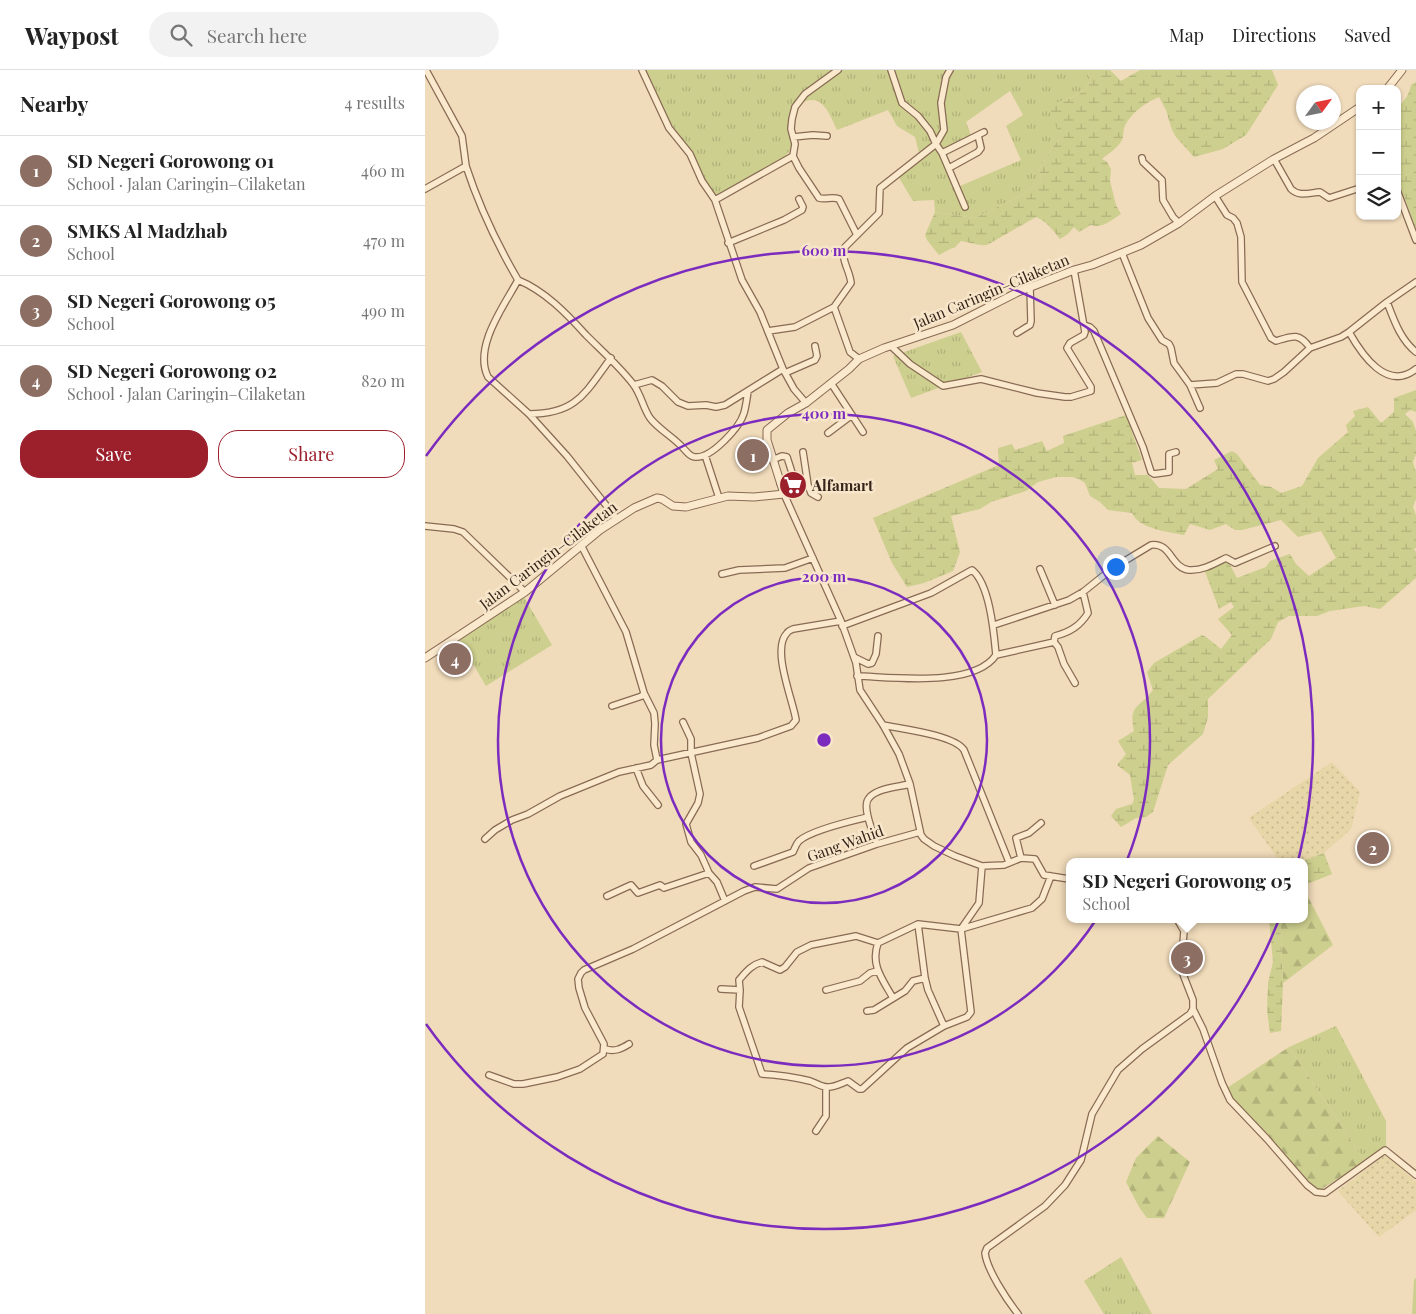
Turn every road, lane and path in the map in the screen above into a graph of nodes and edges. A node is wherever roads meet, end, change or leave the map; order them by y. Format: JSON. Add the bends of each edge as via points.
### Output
{"nodes":[{"id":1,"x":427,"y":70,"type":"edge"},
{"id":2,"x":642,"y":70,"type":"edge"},
{"id":3,"x":838,"y":70,"type":"edge"},
{"id":4,"x":891,"y":70,"type":"edge"},
{"id":5,"x":950,"y":70,"type":"edge"},
{"id":6,"x":1402,"y":70,"type":"edge"},
{"id":7,"x":1390,"y":85,"type":"edge"},
{"id":8,"x":1356,"y":110,"type":"edge"},
{"id":9,"x":827,"y":136,"type":"dead end"},
{"id":10,"x":793,"y":137,"type":"junction"},
{"id":11,"x":936,"y":144,"type":"junction"},
{"id":12,"x":942,"y":152,"type":"junction"},
{"id":13,"x":793,"y":156,"type":"junction"},
{"id":14,"x":1142,"y":158,"type":"dead end"},
{"id":15,"x":1274,"y":159,"type":"junction"},
{"id":16,"x":466,"y":166,"type":"junction"},
{"id":17,"x":949,"y":168,"type":"junction"},
{"id":18,"x":425,"y":189,"type":"edge"},
{"id":19,"x":1356,"y":189,"type":"edge"},
{"id":20,"x":1215,"y":196,"type":"junction"},
{"id":21,"x":799,"y":199,"type":"dead end"},
{"id":22,"x":715,"y":200,"type":"junction"},
{"id":23,"x":1401,"y":201,"type":"edge"},
{"id":24,"x":965,"y":207,"type":"dead end"},
{"id":25,"x":1179,"y":223,"type":"junction"},
{"id":26,"x":857,"y":235,"type":"junction"},
{"id":27,"x":1416,"y":240,"type":"edge"},
{"id":28,"x":728,"y":243,"type":"junction"},
{"id":29,"x":1122,"y":253,"type":"junction"},
{"id":30,"x":1073,"y":270,"type":"junction"},
{"id":31,"x":519,"y":280,"type":"junction"},
{"id":32,"x":1416,"y":282,"type":"edge"},
{"id":33,"x":1030,"y":287,"type":"junction"},
{"id":34,"x":1387,"y":302,"type":"junction"},
{"id":35,"x":834,"y":307,"type":"junction"},
{"id":36,"x":1084,"y":325,"type":"junction"},
{"id":37,"x":768,"y":330,"type":"junction"},
{"id":38,"x":1349,"y":332,"type":"junction"},
{"id":39,"x":1017,"y":333,"type":"dead end"},
{"id":40,"x":815,"y":346,"type":"dead end"},
{"id":41,"x":891,"y":346,"type":"junction"},
{"id":42,"x":1310,"y":348,"type":"junction"},
{"id":43,"x":1416,"y":352,"type":"edge"},
{"id":44,"x":611,"y":358,"type":"junction"},
{"id":45,"x":859,"y":359,"type":"junction"},
{"id":46,"x":1416,"y":369,"type":"edge"},
{"id":47,"x":784,"y":371,"type":"junction"},
{"id":48,"x":831,"y":383,"type":"junction"},
{"id":49,"x":634,"y":385,"type":"junction"},
{"id":50,"x":1190,"y":385,"type":"junction"},
{"id":51,"x":748,"y":391,"type":"junction"},
{"id":52,"x":805,"y":403,"type":"junction"},
{"id":53,"x":1200,"y":408,"type":"dead end"},
{"id":54,"x":529,"y":414,"type":"junction"},
{"id":55,"x":853,"y":416,"type":"junction"},
{"id":56,"x":863,"y":432,"type":"dead end"},
{"id":57,"x":829,"y":433,"type":"dead end"},
{"id":58,"x":803,"y":452,"type":"dead end"},
{"id":59,"x":1176,"y":452,"type":"dead end"},
{"id":60,"x":705,"y":455,"type":"junction"},
{"id":61,"x":772,"y":460,"type":"junction"},
{"id":62,"x":807,"y":478,"type":"junction"},
{"id":63,"x":794,"y":479,"type":"junction"},
{"id":64,"x":780,"y":482,"type":"junction"},
{"id":65,"x":808,"y":485,"type":"junction"},
{"id":66,"x":784,"y":494,"type":"junction"},
{"id":67,"x":719,"y":498,"type":"junction"},
{"id":68,"x":818,"y":498,"type":"dead end"},
{"id":69,"x":617,"y":519,"type":"junction"},
{"id":70,"x":425,"y":526,"type":"edge"},
{"id":71,"x":581,"y":545,"type":"junction"},
{"id":72,"x":1275,"y":546,"type":"dead end"},
{"id":73,"x":813,"y":558,"type":"junction"},
{"id":74,"x":1040,"y":569,"type":"dead end"},
{"id":75,"x":722,"y":574,"type":"dead end"},
{"id":76,"x":525,"y":592,"type":"junction"},
{"id":77,"x":1083,"y":592,"type":"junction"},
{"id":78,"x":1055,"y":604,"type":"junction"},
{"id":79,"x":842,"y":624,"type":"junction"},
{"id":80,"x":994,"y":625,"type":"junction"},
{"id":81,"x":878,"y":636,"type":"dead end"},
{"id":82,"x":1054,"y":642,"type":"junction"},
{"id":83,"x":996,"y":655,"type":"junction"},
{"id":84,"x":854,"y":657,"type":"junction"},
{"id":85,"x":425,"y":658,"type":"edge"},
{"id":86,"x":857,"y":676,"type":"junction"},
{"id":87,"x":1075,"y":683,"type":"dead end"},
{"id":88,"x":645,"y":693,"type":"junction"},
{"id":89,"x":612,"y":706,"type":"dead end"},
{"id":90,"x":683,"y":722,"type":"dead end"},
{"id":91,"x":883,"y":725,"type":"junction"},
{"id":92,"x":691,"y":753,"type":"junction"},
{"id":93,"x":657,"y":760,"type":"junction"},
{"id":94,"x":636,"y":768,"type":"junction"},
{"id":95,"x":910,"y":784,"type":"junction"},
{"id":96,"x":658,"y":805,"type":"dead end"},
{"id":97,"x":868,"y":817,"type":"junction"},
{"id":98,"x":1041,"y":823,"type":"dead end"},
{"id":99,"x":920,"y":832,"type":"junction"},
{"id":100,"x":485,"y":839,"type":"dead end"},
{"id":101,"x":877,"y":844,"type":"junction"},
{"id":102,"x":1021,"y":858,"type":"junction"},
{"id":103,"x":1009,"y":862,"type":"junction"},
{"id":104,"x":754,"y":866,"type":"dead end"},
{"id":105,"x":983,"y":866,"type":"junction"},
{"id":106,"x":709,"y":873,"type":"junction"},
{"id":107,"x":1051,"y":876,"type":"junction"},
{"id":108,"x":1066,"y":878,"type":"edge"},
{"id":109,"x":607,"y":896,"type":"dead end"},
{"id":110,"x":725,"y":901,"type":"junction"},
{"id":111,"x":1179,"y":923,"type":"edge"},
{"id":112,"x":918,"y":924,"type":"junction"},
{"id":113,"x":961,"y":929,"type":"junction"},
{"id":114,"x":878,"y":943,"type":"junction"},
{"id":115,"x":877,"y":971,"type":"junction"},
{"id":116,"x":925,"y":978,"type":"junction"},
{"id":117,"x":721,"y":989,"type":"dead end"},
{"id":118,"x":740,"y":990,"type":"junction"},
{"id":119,"x":826,"y":990,"type":"dead end"},
{"id":120,"x":893,"y":998,"type":"junction"},
{"id":121,"x":1193,"y":1009,"type":"junction"},
{"id":122,"x":867,"y":1011,"type":"dead end"},
{"id":123,"x":944,"y":1026,"type":"junction"},
{"id":124,"x":629,"y":1044,"type":"dead end"},
{"id":125,"x":605,"y":1049,"type":"junction"},
{"id":126,"x":489,"y":1075,"type":"dead end"},
{"id":127,"x":826,"y":1087,"type":"junction"},
{"id":128,"x":816,"y":1131,"type":"dead end"},
{"id":129,"x":1416,"y":1175,"type":"edge"},
{"id":130,"x":1018,"y":1314,"type":"edge"}],
"edges":[{"from":1,"to":16,"type":"street","via":[[462,136]]},
{"from":2,"to":22,"type":"street","via":[[669,128],[690,154]]},
{"from":3,"to":10,"type":"street","via":[[795,107],[791,129]]},
{"from":4,"to":11,"type":"street","via":[[902,103],[926,125]]},
{"from":5,"to":11,"type":"street","via":[[941,103],[944,130]]},
{"from":6,"to":7,"type":"street"},
{"from":8,"to":15,"type":"street","name":"Jalan Caringin–Cilaketan","via":[[1314,138]]},
{"from":9,"to":10,"type":"street"},
{"from":10,"to":13,"type":"street"},
{"from":11,"to":12,"type":"street"},
{"from":11,"to":26,"type":"street","via":[[880,188],[879,213]]},
{"from":12,"to":17,"type":"street"},
{"from":12,"to":17,"type":"street","via":[[981,133],[978,152]]},
{"from":13,"to":22,"type":"street"},
{"from":13,"to":26,"type":"street","via":[[819,198],[839,199]]},
{"from":14,"to":25,"type":"street","via":[[1163,180],[1163,200]]},
{"from":15,"to":19,"type":"street","via":[[1295,193],[1320,192],[1329,198]]},
{"from":15,"to":20,"type":"street","name":"Jalan Caringin–Cilaketan"},
{"from":16,"to":18,"type":"street"},
{"from":16,"to":31,"type":"street","via":[[495,238]]},
{"from":17,"to":24,"type":"street"},
{"from":20,"to":25,"type":"street","name":"Jalan Caringin–Cilaketan"},
{"from":20,"to":42,"type":"street","via":[[1227,215],[1237,223],[1241,237],[1241,282],[1271,338],[1276,341],[1299,337]]},
{"from":21,"to":28,"type":"street","via":[[802,210]]},
{"from":22,"to":28,"type":"street"},
{"from":23,"to":27,"type":"street"},
{"from":25,"to":29,"type":"street","name":"Jalan Caringin–Cilaketan"},
{"from":26,"to":35,"type":"street","via":[[845,247],[843,254],[851,283]]},
{"from":28,"to":37,"type":"street","via":[[742,280]]},
{"from":29,"to":30,"type":"street","name":"Jalan Caringin–Cilaketan"},
{"from":29,"to":50,"type":"street","via":[[1148,318],[1162,340],[1169,344],[1175,363]]},
{"from":30,"to":33,"type":"street","name":"Jalan Caringin–Cilaketan"},
{"from":30,"to":36,"type":"street"},
{"from":31,"to":44,"type":"street","via":[[559,308]]},
{"from":31,"to":54,"type":"street","via":[[488,336],[484,366],[488,377]]},
{"from":32,"to":34,"type":"street"},
{"from":33,"to":39,"type":"street","via":[[1030,325]]},
{"from":33,"to":41,"type":"street","name":"Jalan Caringin–Cilaketan","via":[[953,324]]},
{"from":34,"to":38,"type":"street"},
{"from":34,"to":43,"type":"street","via":[[1403,339]]},
{"from":35,"to":37,"type":"street","via":[[795,327]]},
{"from":35,"to":45,"type":"street","via":[[850,352]]},
{"from":36,"to":41,"type":"street","via":[[1084,335],[1067,348],[1092,389],[1071,397],[1037,393],[981,379],[943,386],[910,364]]},
{"from":36,"to":59,"type":"street","via":[[1094,332],[1151,472],[1169,472],[1169,454]]},
{"from":37,"to":47,"type":"street"},
{"from":38,"to":42,"type":"street"},
{"from":38,"to":46,"type":"street","via":[[1363,355],[1382,372],[1400,376]]},
{"from":40,"to":47,"type":"street","via":[[815,360]]},
{"from":41,"to":45,"type":"street","name":"Jalan Caringin–Cilaketan"},
{"from":42,"to":50,"type":"street","via":[[1273,379],[1236,374],[1217,383]]},
{"from":44,"to":49,"type":"street"},
{"from":44,"to":54,"type":"street","via":[[573,404],[546,414]]},
{"from":45,"to":48,"type":"street","name":"Jalan Caringin–Cilaketan"},
{"from":47,"to":51,"type":"street"},
{"from":47,"to":52,"type":"street"},
{"from":48,"to":52,"type":"street","name":"Jalan Caringin–Cilaketan"},
{"from":48,"to":55,"type":"street"},
{"from":49,"to":51,"type":"street","via":[[652,380],[674,399],[688,406],[721,407]]},
{"from":49,"to":60,"type":"street","via":[[653,421],[689,454],[697,458]]},
{"from":50,"to":53,"type":"street"},
{"from":51,"to":60,"type":"street","via":[[744,415],[734,430],[721,446]]},
{"from":52,"to":61,"type":"street","name":"Jalan Caringin–Cilaketan","via":[[767,430]]},
{"from":54,"to":69,"type":"street"},
{"from":55,"to":56,"type":"street"},
{"from":55,"to":57,"type":"street"},
{"from":58,"to":62,"type":"street"},
{"from":60,"to":67,"type":"street"},
{"from":61,"to":63,"type":"street","via":[[787,457]]},
{"from":61,"to":64,"type":"street","name":"Jalan Caringin–Cilaketan"},
{"from":62,"to":63,"type":"street"},
{"from":62,"to":65,"type":"street"},
{"from":63,"to":64,"type":"street"},
{"from":64,"to":66,"type":"street","name":"Jalan Caringin–Cilaketan"},
{"from":65,"to":66,"type":"street"},
{"from":65,"to":68,"type":"street"},
{"from":66,"to":67,"type":"street","name":"Jalan Caringin–Cilaketan"},
{"from":66,"to":73,"type":"street"},
{"from":67,"to":69,"type":"street","name":"Jalan Caringin–Cilaketan","via":[[686,507],[673,506],[657,498]]},
{"from":69,"to":71,"type":"street","name":"Jalan Caringin–Cilaketan"},
{"from":70,"to":76,"type":"street","via":[[463,532]]},
{"from":71,"to":76,"type":"street","name":"Jalan Caringin–Cilaketan"},
{"from":71,"to":88,"type":"street","via":[[625,632]]},
{"from":72,"to":77,"type":"street","via":[[1235,563],[1226,558],[1203,569],[1187,570],[1164,547],[1151,545],[1113,568]]},
{"from":73,"to":75,"type":"street","via":[[785,568]]},
{"from":73,"to":79,"type":"street"},
{"from":74,"to":78,"type":"street"},
{"from":76,"to":85,"type":"street","name":"Jalan Caringin–Cilaketan"},
{"from":77,"to":78,"type":"street"},
{"from":77,"to":82,"type":"street","via":[[1088,613],[1066,634],[1055,636]]},
{"from":78,"to":80,"type":"street"},
{"from":79,"to":80,"type":"street","via":[[931,593],[972,570],[982,584]]},
{"from":79,"to":84,"type":"street"},
{"from":79,"to":92,"type":"street","via":[[793,629],[784,639],[782,666],[795,717],[793,724],[758,738]]},
{"from":80,"to":83,"type":"street"},
{"from":81,"to":84,"type":"street","via":[[872,663]]},
{"from":82,"to":83,"type":"street"},
{"from":82,"to":87,"type":"street"},
{"from":83,"to":86,"type":"street","via":[[987,664],[953,676]]},
{"from":84,"to":86,"type":"street"},
{"from":86,"to":91,"type":"street","via":[[860,690]]},
{"from":88,"to":89,"type":"street"},
{"from":88,"to":93,"type":"street","via":[[654,713]]},
{"from":90,"to":92,"type":"street","via":[[691,739]]},
{"from":91,"to":95,"type":"street"},
{"from":91,"to":103,"type":"street","via":[[961,744]]},
{"from":92,"to":93,"type":"street"},
{"from":92,"to":106,"type":"street","via":[[701,794],[686,824],[691,842]]},
{"from":93,"to":94,"type":"street","via":[[651,765]]},
{"from":94,"to":96,"type":"street","via":[[643,786]]},
{"from":94,"to":100,"type":"street","via":[[605,776],[560,796],[512,820]]},
{"from":95,"to":97,"type":"street","via":[[869,798]]},
{"from":95,"to":99,"type":"street"},
{"from":97,"to":101,"type":"street"},
{"from":97,"to":104,"type":"street","via":[[805,837],[793,852]]},
{"from":98,"to":102,"type":"street","via":[[1016,838]]},
{"from":99,"to":101,"type":"street","name":"Gang Wahid"},
{"from":99,"to":105,"type":"street","via":[[934,846]]},
{"from":101,"to":110,"type":"street","name":"Gang Wahid","via":[[809,868],[777,889],[755,887]]},
{"from":102,"to":103,"type":"street"},
{"from":102,"to":107,"type":"street","via":[[1035,859],[1044,875]]},
{"from":103,"to":105,"type":"street"},
{"from":105,"to":113,"type":"street","via":[[979,903]]},
{"from":106,"to":109,"type":"street","via":[[663,888],[660,885],[638,893],[631,886]]},
{"from":106,"to":110,"type":"street"},
{"from":107,"to":108,"type":"street"},
{"from":107,"to":113,"type":"street","via":[[1045,895],[1035,906]]},
{"from":110,"to":125,"type":"street","name":"Gang Wahid","via":[[581,973],[579,988],[585,1008]]},
{"from":111,"to":121,"type":"street","via":[[1184,932],[1181,969],[1193,1000]]},
{"from":112,"to":113,"type":"street"},
{"from":112,"to":114,"type":"street"},
{"from":112,"to":116,"type":"street"},
{"from":113,"to":123,"type":"street","via":[[971,1012],[967,1017]]},
{"from":114,"to":115,"type":"street","via":[[875,951]]},
{"from":114,"to":118,"type":"street","via":[[856,936],[811,944],[797,952],[780,970],[762,962],[748,969],[739,980]]},
{"from":115,"to":119,"type":"street","via":[[860,981]]},
{"from":115,"to":120,"type":"street"},
{"from":116,"to":120,"type":"street","via":[[913,982]]},
{"from":116,"to":123,"type":"street"},
{"from":117,"to":118,"type":"street"},
{"from":118,"to":127,"type":"street","via":[[739,1007],[762,1074],[802,1079]]},
{"from":120,"to":122,"type":"street"},
{"from":121,"to":129,"type":"street","via":[[1230,1100],[1316,1192],[1325,1194],[1385,1150]]},
{"from":121,"to":130,"type":"street","via":[[1118,1070],[1092,1114],[1081,1160],[1065,1185],[1045,1206],[987,1248],[985,1253],[999,1285]]},
{"from":123,"to":127,"type":"street","via":[[907,1048],[862,1089],[848,1080]]},
{"from":124,"to":125,"type":"street","via":[[619,1050]]},
{"from":125,"to":126,"type":"street","via":[[597,1059],[580,1069],[557,1077],[514,1084]]},
{"from":127,"to":128,"type":"street","via":[[826,1116]]}]}
